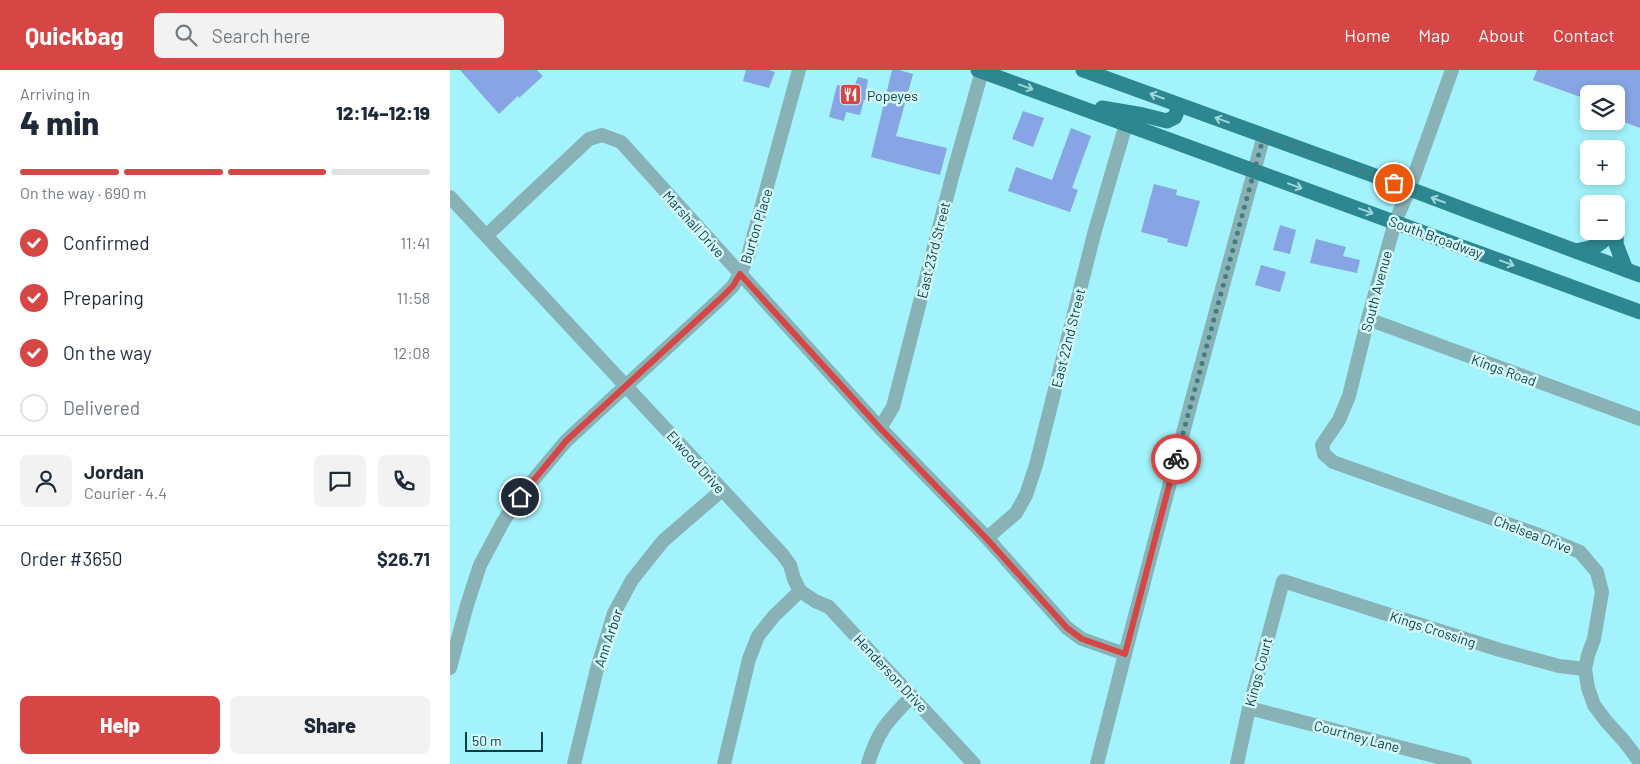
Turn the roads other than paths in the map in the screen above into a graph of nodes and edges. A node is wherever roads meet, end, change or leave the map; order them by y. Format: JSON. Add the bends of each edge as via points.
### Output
{"nodes":[{"id":1,"x":799,"y":70,"type":"edge"},
{"id":2,"x":981,"y":70,"type":"edge"},
{"id":3,"x":1083,"y":70,"type":"edge"},
{"id":4,"x":1452,"y":70,"type":"edge"},
{"id":5,"x":1070,"y":103,"type":"junction"},
{"id":6,"x":1179,"y":104,"type":"junction"},
{"id":7,"x":1126,"y":124,"type":"junction"},
{"id":8,"x":1264,"y":135,"type":"junction"},
{"id":9,"x":1254,"y":170,"type":"junction"},
{"id":10,"x":1409,"y":190,"type":"junction"},
{"id":11,"x":450,"y":196,"type":"edge"},
{"id":12,"x":1395,"y":222,"type":"junction"},
{"id":13,"x":487,"y":235,"type":"junction"},
{"id":14,"x":1604,"y":240,"type":"edge"},
{"id":15,"x":1616,"y":240,"type":"edge"},
{"id":16,"x":1576,"y":251,"type":"junction"},
{"id":17,"x":1633,"y":272,"type":"edge"},
{"id":18,"x":740,"y":274,"type":"junction"},
{"id":19,"x":1640,"y":312,"type":"edge"},
{"id":20,"x":1368,"y":318,"type":"junction"},
{"id":21,"x":627,"y":386,"type":"junction"},
{"id":22,"x":1640,"y":420,"type":"edge"},
{"id":23,"x":880,"y":428,"type":"junction"},
{"id":24,"x":1324,"y":454,"type":"joint"},
{"id":25,"x":722,"y":490,"type":"junction"},
{"id":26,"x":986,"y":538,"type":"junction"},
{"id":27,"x":1283,"y":581,"type":"joint"},
{"id":28,"x":800,"y":591,"type":"junction"},
{"id":29,"x":1125,"y":654,"type":"junction"},
{"id":30,"x":450,"y":668,"type":"edge"},
{"id":31,"x":1586,"y":669,"type":"junction"},
{"id":32,"x":912,"y":696,"type":"junction"},
{"id":33,"x":1249,"y":708,"type":"junction"},
{"id":34,"x":1640,"y":762,"type":"edge"},
{"id":35,"x":574,"y":764,"type":"edge"},
{"id":36,"x":724,"y":764,"type":"edge"},
{"id":37,"x":868,"y":764,"type":"edge"},
{"id":38,"x":974,"y":764,"type":"edge"},
{"id":39,"x":1097,"y":764,"type":"edge"},
{"id":40,"x":1237,"y":764,"type":"edge"},
{"id":41,"x":1465,"y":764,"type":"edge"}],
"edges":[{"from":1,"to":18,"type":"street","name":"Burton Place","via":[[757,225]]},
{"from":2,"to":5,"type":"main road","name":"South Broadway","one_way":true},
{"from":2,"to":23,"type":"street","name":"East 23rd Street","via":[[893,407]]},
{"from":6,"to":3,"type":"main road","one_way":true},
{"from":4,"to":10,"type":"street","name":"South Avenue"},
{"from":5,"to":6,"type":"main road","via":[[1167,121],[1175,117]]},
{"from":5,"to":7,"type":"main road","name":"South Broadway"},
{"from":8,"to":6,"type":"main road","one_way":true},
{"from":7,"to":9,"type":"main road","name":"South Broadway"},
{"from":7,"to":26,"type":"street","name":"East 22nd Street","via":[[1026,495],[1016,513]]},
{"from":8,"to":9,"type":"street"},
{"from":8,"to":10,"type":"main road"},
{"from":9,"to":12,"type":"main road","name":"South Broadway","one_way":true},
{"from":9,"to":29,"type":"street"},
{"from":10,"to":12,"type":"street","name":"South Avenue"},
{"from":16,"to":10,"type":"main road","one_way":true},
{"from":11,"to":13,"type":"street","name":"Elwood Drive"},
{"from":12,"to":19,"type":"main road","name":"South Broadway","one_way":true},
{"from":12,"to":20,"type":"street","name":"South Avenue"},
{"from":13,"to":18,"type":"street","name":"Marshall Drive","via":[[589,139],[602,135],[621,142]]},
{"from":13,"to":21,"type":"street","name":"Elwood Drive"},
{"from":14,"to":16,"type":"main road","via":[[1595,247]]},
{"from":15,"to":17,"type":"main road"},
{"from":16,"to":17,"type":"main road"},
{"from":18,"to":21,"type":"street","name":"Burton Place","via":[[720,299]]},
{"from":18,"to":23,"type":"street","name":"Marshall Drive"},
{"from":20,"to":22,"type":"street","name":"Kings Road"},
{"from":20,"to":24,"type":"street","name":"South Avenue","via":[[1348,396],[1339,420],[1322,444]]},
{"from":21,"to":25,"type":"street","name":"Elwood Drive"},
{"from":21,"to":30,"type":"street","name":"Burton Place","via":[[566,441],[503,522],[480,565]]},
{"from":23,"to":26,"type":"street","name":"Marshall Drive"},
{"from":24,"to":31,"type":"street","name":"Chelsea Drive","via":[[1333,462],[1580,552],[1597,572],[1602,592]]},
{"from":25,"to":28,"type":"street","name":"Elwood Drive","via":[[782,554]]},
{"from":25,"to":35,"type":"street","name":"Ann Arbor","via":[[663,541],[632,580],[614,613]]},
{"from":26,"to":29,"type":"street","name":"Marshall Drive","via":[[1067,628],[1082,639]]},
{"from":27,"to":31,"type":"street","name":"Kings Crossing","via":[[1500,650],[1559,666]]},
{"from":27,"to":33,"type":"street","name":"Kings Court"},
{"from":28,"to":32,"type":"street","name":"Henderson Drive","via":[[829,606]]},
{"from":28,"to":36,"type":"street","via":[[758,636],[749,659]]},
{"from":29,"to":39,"type":"street"},
{"from":31,"to":34,"type":"street","name":"Chelsea Drive","via":[[1594,705]]},
{"from":32,"to":37,"type":"street","via":[[883,727]]},
{"from":32,"to":38,"type":"street","name":"Henderson Drive"},
{"from":33,"to":40,"type":"street","name":"Kings Court"},
{"from":33,"to":41,"type":"street","name":"Courtney Lane"}]}
